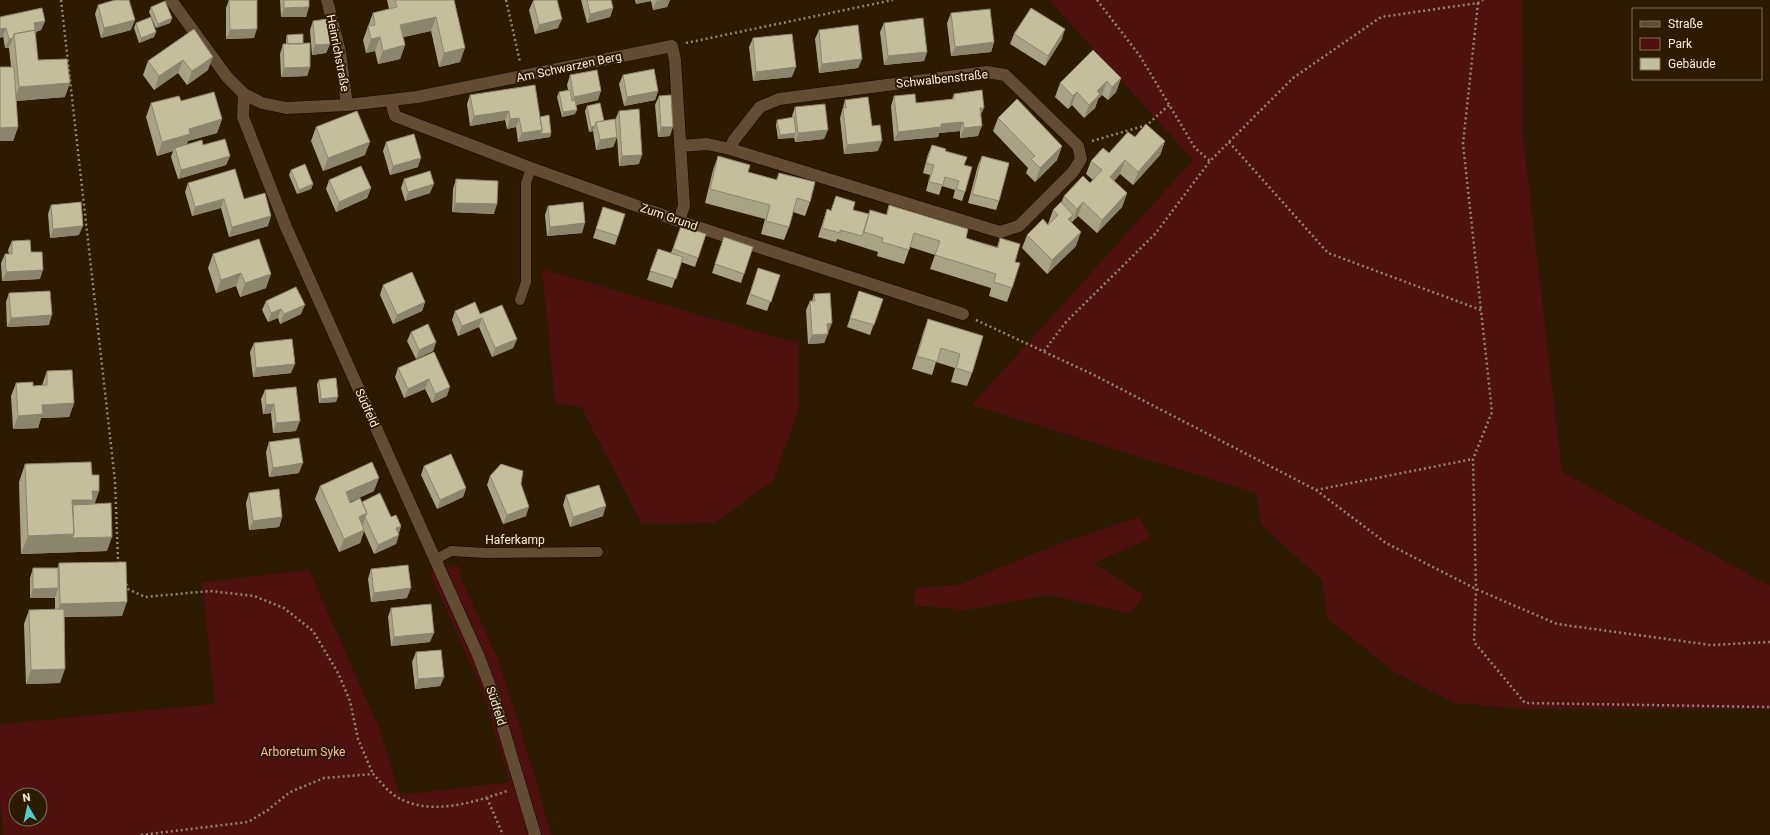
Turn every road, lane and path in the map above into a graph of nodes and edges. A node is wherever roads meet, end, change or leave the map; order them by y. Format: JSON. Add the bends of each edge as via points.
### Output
{"nodes":[{"id":1,"x":61,"y":0,"type":"edge"},
{"id":2,"x":170,"y":0,"type":"edge"},
{"id":3,"x":327,"y":0,"type":"edge"},
{"id":4,"x":506,"y":0,"type":"edge"},
{"id":5,"x":893,"y":0,"type":"edge"},
{"id":6,"x":1097,"y":0,"type":"edge"},
{"id":7,"x":1483,"y":0,"type":"edge"},
{"id":8,"x":1478,"y":3,"type":"junction"},
{"id":9,"x":672,"y":46,"type":"junction"},
{"id":10,"x":524,"y":76,"type":"junction"},
{"id":11,"x":244,"y":94,"type":"junction"},
{"id":12,"x":391,"y":101,"type":"junction"},
{"id":13,"x":347,"y":105,"type":"junction"},
{"id":14,"x":1169,"y":105,"type":"junction"},
{"id":15,"x":1228,"y":142,"type":"junction"},
{"id":16,"x":680,"y":146,"type":"junction"},
{"id":17,"x":1078,"y":146,"type":"junction"},
{"id":18,"x":730,"y":149,"type":"junction"},
{"id":19,"x":1210,"y":162,"type":"junction"},
{"id":20,"x":531,"y":168,"type":"junction"},
{"id":21,"x":679,"y":221,"type":"junction"},
{"id":22,"x":520,"y":300,"type":"dead end"},
{"id":23,"x":1481,"y":310,"type":"junction"},
{"id":24,"x":963,"y":314,"type":"joint"},
{"id":25,"x":1044,"y":351,"type":"junction"},
{"id":26,"x":1473,"y":459,"type":"junction"},
{"id":27,"x":1316,"y":490,"type":"junction"},
{"id":28,"x":598,"y":552,"type":"dead end"},
{"id":29,"x":434,"y":560,"type":"junction"},
{"id":30,"x":121,"y":566,"type":"edge"},
{"id":31,"x":124,"y":574,"type":"edge"},
{"id":32,"x":1476,"y":589,"type":"junction"},
{"id":33,"x":1770,"y":642,"type":"edge"},
{"id":34,"x":1770,"y":706,"type":"edge"},
{"id":35,"x":373,"y":774,"type":"junction"},
{"id":36,"x":522,"y":788,"type":"junction"},
{"id":37,"x":487,"y":798,"type":"junction"},
{"id":38,"x":141,"y":835,"type":"edge"},
{"id":39,"x":503,"y":835,"type":"edge"},
{"id":40,"x":535,"y":835,"type":"edge"}],
"edges":[{"from":1,"to":30,"type":"path","via":[[115,481],[118,559]]},
{"from":2,"to":11,"type":"street","via":[[227,77]]},
{"from":3,"to":13,"type":"street","name":"Heinrichstraße","via":[[340,52]]},
{"from":4,"to":10,"type":"path"},
{"from":5,"to":9,"type":"path"},
{"from":6,"to":14,"type":"path","via":[[1140,56]]},
{"from":7,"to":8,"type":"path"},
{"from":8,"to":15,"type":"path","via":[[1381,17],[1293,78]]},
{"from":8,"to":23,"type":"path","via":[[1463,144]]},
{"from":9,"to":10,"type":"street","name":"Am Schwarzen Berg"},
{"from":9,"to":16,"type":"street"},
{"from":10,"to":12,"type":"street","name":"Am Schwarzen Berg"},
{"from":11,"to":13,"type":"street","name":"Am Schwarzen Berg","via":[[262,104],[286,108]]},
{"from":11,"to":29,"type":"street","name":"Südfeld","via":[[244,116],[286,227]]},
{"from":12,"to":13,"type":"street","name":"Am Schwarzen Berg"},
{"from":12,"to":20,"type":"street","name":"Zum Grund","via":[[394,116]]},
{"from":14,"to":17,"type":"path","via":[[1147,125]]},
{"from":14,"to":19,"type":"path","via":[[1195,148]]},
{"from":15,"to":19,"type":"path"},
{"from":15,"to":23,"type":"path","via":[[1328,253]]},
{"from":16,"to":18,"type":"street","via":[[707,144]]},
{"from":16,"to":21,"type":"street","via":[[684,206]]},
{"from":17,"to":18,"type":"street","name":"Schwalbenstraße","via":[[1005,75],[987,72],[779,99],[760,107]]},
{"from":17,"to":18,"type":"street","via":[[1081,159],[1073,172],[1019,226],[1000,232]]},
{"from":19,"to":25,"type":"path","via":[[1155,234],[1065,322]]},
{"from":20,"to":21,"type":"street","name":"Zum Grund"},
{"from":20,"to":22,"type":"lane","via":[[526,183],[526,282]]},
{"from":21,"to":24,"type":"street","name":"Zum Grund"},
{"from":23,"to":26,"type":"path","via":[[1492,412]]},
{"from":24,"to":25,"type":"path"},
{"from":25,"to":27,"type":"path"},
{"from":26,"to":27,"type":"path"},
{"from":26,"to":32,"type":"path"},
{"from":27,"to":32,"type":"path","via":[[1386,544]]},
{"from":28,"to":29,"type":"lane","name":"Haferkamp","via":[[451,551]]},
{"from":29,"to":36,"type":"street","name":"Südfeld","via":[[478,655]]},
{"from":31,"to":35,"type":"path","via":[[128,589],[145,597],[210,591],[254,596],[284,608],[313,631],[338,673],[350,702],[358,739]]},
{"from":32,"to":33,"type":"path","via":[[1557,624],[1711,645]]},
{"from":32,"to":34,"type":"path","via":[[1474,642],[1525,703]]},
{"from":35,"to":37,"type":"path","via":[[396,796],[411,804],[457,805]]},
{"from":35,"to":38,"type":"path","via":[[324,778],[290,792],[248,822]]},
{"from":36,"to":37,"type":"path"},
{"from":36,"to":40,"type":"street","name":"Südfeld"},
{"from":37,"to":39,"type":"path"}]}
